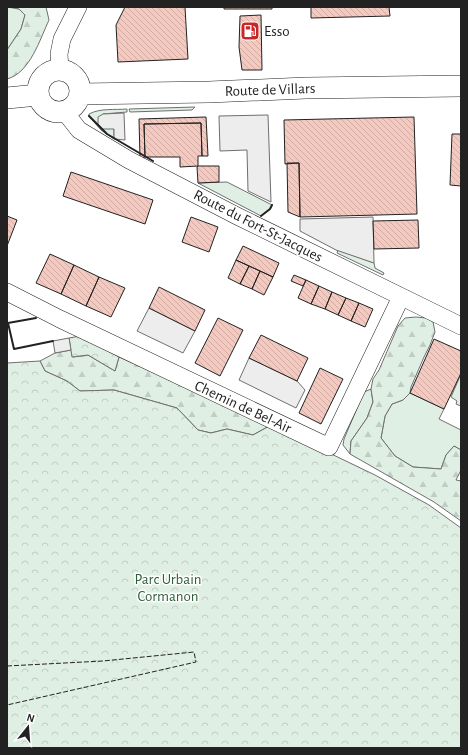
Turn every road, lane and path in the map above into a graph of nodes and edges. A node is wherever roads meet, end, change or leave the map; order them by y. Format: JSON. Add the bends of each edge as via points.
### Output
{"nodes":[{"id":1,"x":78,"y":7,"type":"edge"},
{"id":2,"x":60,"y":70,"type":"junction"},
{"id":3,"x":461,"y":86,"type":"edge"},
{"id":4,"x":80,"y":94,"type":"junction"},
{"id":5,"x":38,"y":95,"type":"junction"},
{"id":6,"x":7,"y":98,"type":"edge"},
{"id":7,"x":64,"y":111,"type":"junction"},
{"id":8,"x":7,"y":292,"type":"edge"},
{"id":9,"x":400,"y":297,"type":"junction"},
{"id":10,"x":461,"y":326,"type":"edge"}],
"edges":[{"from":1,"to":2,"type":"street","via":[[62,39],[59,54]]},
{"from":2,"to":4,"type":"main road","via":[[73,76],[80,87]]},
{"from":2,"to":5,"type":"main road","via":[[43,77],[38,86]]},
{"from":3,"to":4,"type":"main road","name":"Route de Villars"},
{"from":4,"to":7,"type":"main road","via":[[74,105]]},
{"from":5,"to":6,"type":"main road"},
{"from":5,"to":7,"type":"main road","via":[[48,109]]},
{"from":7,"to":9,"type":"street","name":"Route du Fort-St-Jacques","via":[[79,130],[129,160]]},
{"from":8,"to":9,"type":"street","name":"Chemin de Bel-Air","via":[[60,320],[329,448]]},
{"from":9,"to":10,"type":"street","name":"Route du Fort-St-Jacques"}]}
